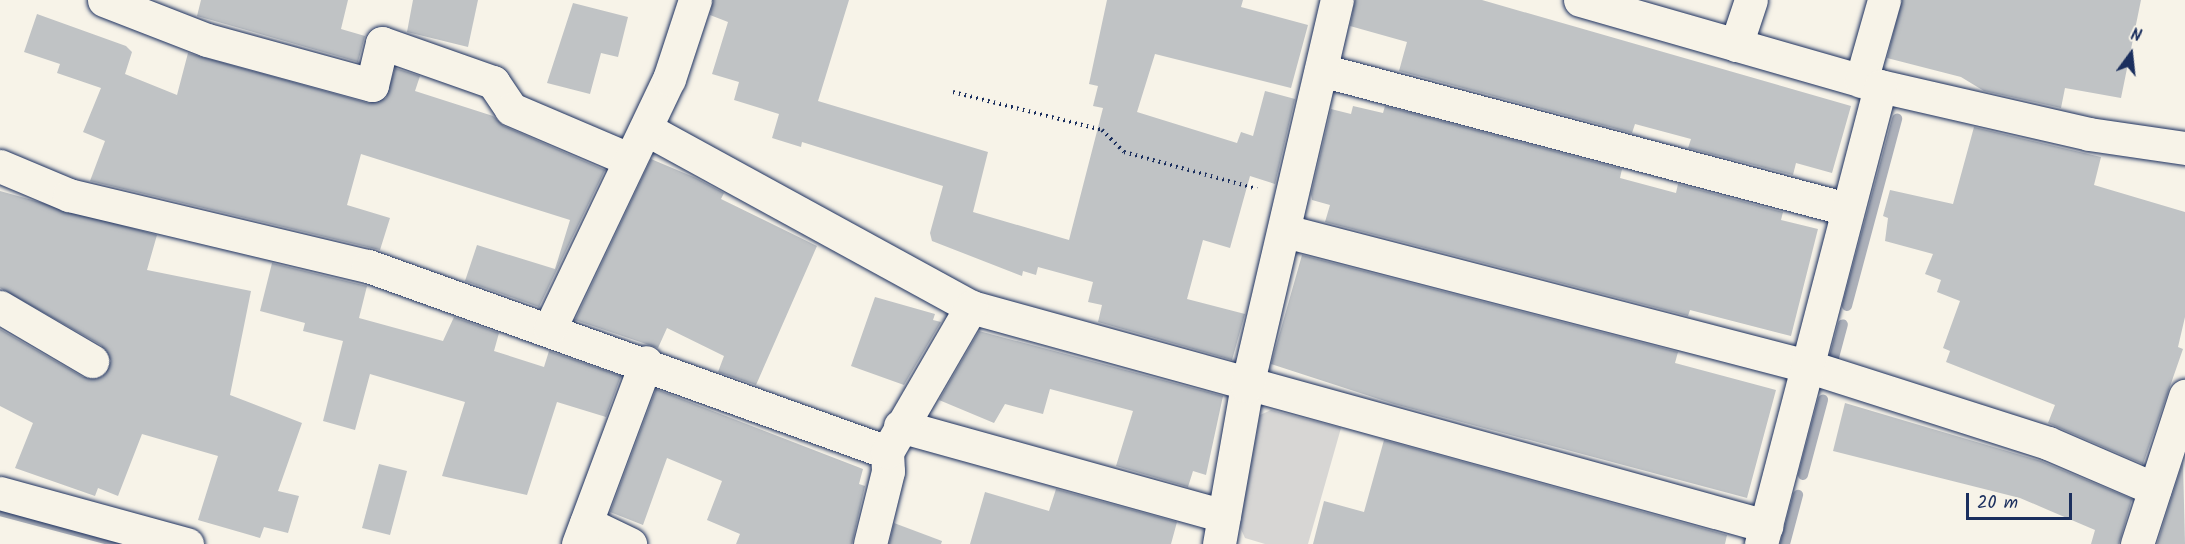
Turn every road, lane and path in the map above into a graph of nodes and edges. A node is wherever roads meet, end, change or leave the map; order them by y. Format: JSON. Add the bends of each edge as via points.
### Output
{"nodes":[{"id":1,"x":104,"y":0,"type":"edge"},
{"id":2,"x":695,"y":0,"type":"edge"},
{"id":3,"x":1337,"y":0,"type":"edge"},
{"id":4,"x":1580,"y":0,"type":"edge"},
{"id":5,"x":1751,"y":0,"type":"edge"},
{"id":6,"x":1884,"y":0,"type":"edge"},
{"id":7,"x":1736,"y":45,"type":"junction"},
{"id":8,"x":1321,"y":70,"type":"junction"},
{"id":9,"x":1870,"y":84,"type":"junction"},
{"id":10,"x":953,"y":93,"type":"dead end"},
{"id":11,"x":646,"y":129,"type":"junction"},
{"id":12,"x":2185,"y":148,"type":"edge"},
{"id":13,"x":628,"y":159,"type":"junction"},
{"id":14,"x":0,"y":166,"type":"edge"},
{"id":15,"x":1292,"y":199,"type":"junction"},
{"id":16,"x":1847,"y":209,"type":"junction"},
{"id":17,"x":1285,"y":231,"type":"junction"},
{"id":18,"x":0,"y":307,"type":"edge"},
{"id":19,"x":970,"y":307,"type":"junction"},
{"id":20,"x":550,"y":328,"type":"junction"},
{"id":21,"x":92,"y":361,"type":"dead end"},
{"id":22,"x":646,"y":362,"type":"junction"},
{"id":23,"x":1807,"y":366,"type":"junction"},
{"id":24,"x":1247,"y":386,"type":"junction"},
{"id":25,"x":2184,"y":403,"type":"edge"},
{"id":26,"x":894,"y":439,"type":"junction"},
{"id":27,"x":2155,"y":489,"type":"junction"},
{"id":28,"x":0,"y":493,"type":"edge"},
{"id":29,"x":1222,"y":530,"type":"edge"},
{"id":30,"x":582,"y":533,"type":"edge"},
{"id":31,"x":1763,"y":535,"type":"edge"},
{"id":32,"x":187,"y":544,"type":"edge"},
{"id":33,"x":630,"y":544,"type":"edge"},
{"id":34,"x":870,"y":544,"type":"edge"},
{"id":35,"x":2137,"y":544,"type":"edge"}],
"edges":[{"from":1,"to":13,"type":"street","via":[[207,40],[372,85],[382,44],[493,82],[511,109]]},
{"from":2,"to":11,"type":"street"},
{"from":3,"to":8,"type":"street"},
{"from":4,"to":7,"type":"street"},
{"from":5,"to":7,"type":"street"},
{"from":6,"to":9,"type":"street"},
{"from":7,"to":9,"type":"street"},
{"from":8,"to":15,"type":"street"},
{"from":8,"to":16,"type":"street"},
{"from":9,"to":12,"type":"street","via":[[2089,134]]},
{"from":9,"to":16,"type":"street"},
{"from":10,"to":15,"type":"path","via":[[1102,130],[1124,152]]},
{"from":11,"to":13,"type":"street"},
{"from":11,"to":19,"type":"street"},
{"from":13,"to":20,"type":"street"},
{"from":14,"to":20,"type":"street","via":[[69,195],[368,266]]},
{"from":15,"to":17,"type":"street"},
{"from":16,"to":23,"type":"street"},
{"from":17,"to":23,"type":"street"},
{"from":17,"to":24,"type":"street"},
{"from":18,"to":21,"type":"street"},
{"from":19,"to":24,"type":"street"},
{"from":19,"to":26,"type":"street"},
{"from":20,"to":22,"type":"street"},
{"from":22,"to":26,"type":"street"},
{"from":22,"to":30,"type":"street"},
{"from":23,"to":27,"type":"street","via":[[2048,443]]},
{"from":23,"to":31,"type":"street"},
{"from":24,"to":29,"type":"street"},
{"from":24,"to":31,"type":"street"},
{"from":25,"to":27,"type":"street"},
{"from":26,"to":29,"type":"street"},
{"from":26,"to":34,"type":"street"},
{"from":27,"to":35,"type":"street"},
{"from":28,"to":32,"type":"street"},
{"from":30,"to":33,"type":"street"}]}
